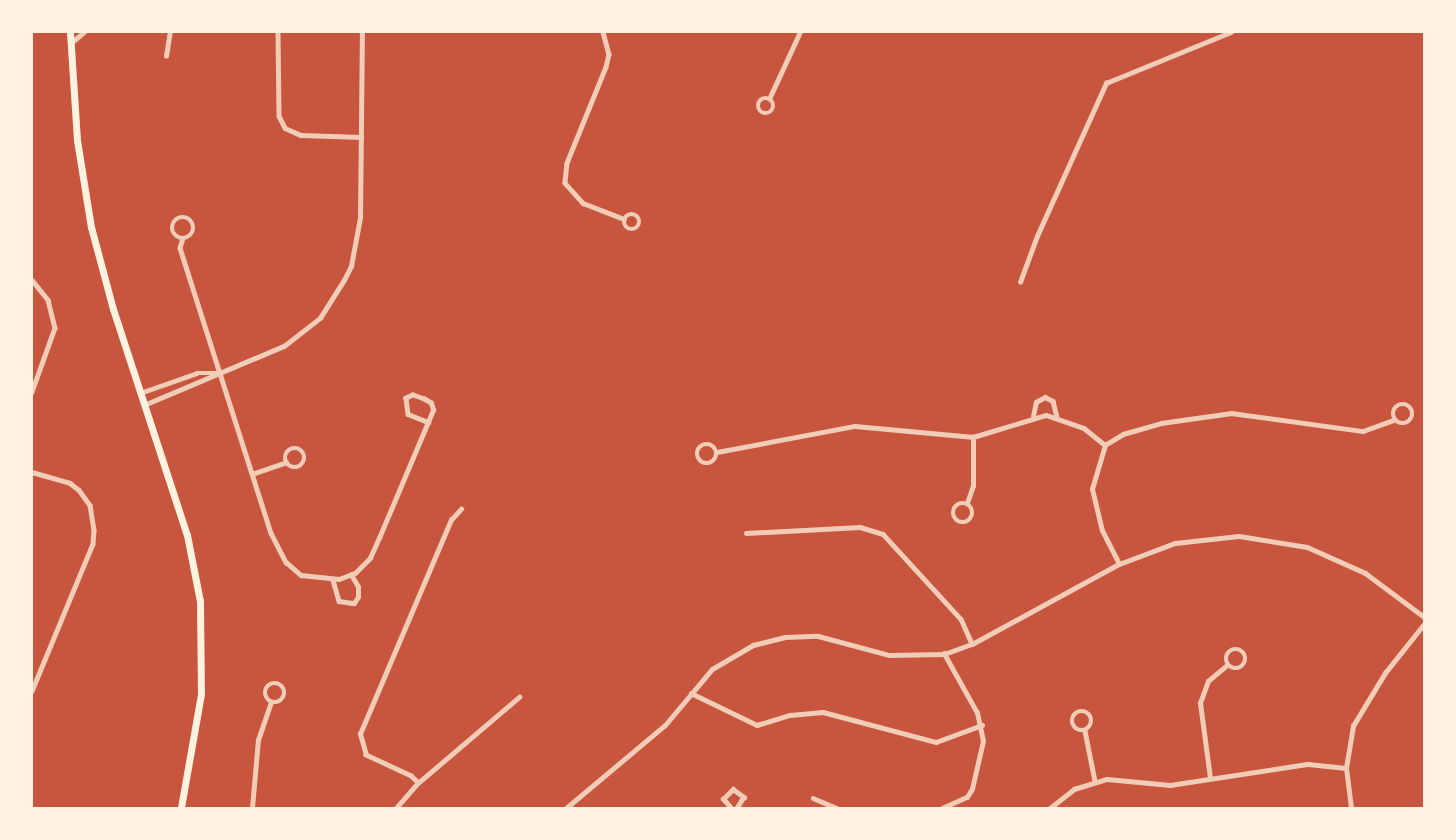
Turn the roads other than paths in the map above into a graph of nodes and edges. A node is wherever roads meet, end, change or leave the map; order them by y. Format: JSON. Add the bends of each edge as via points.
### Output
{"nodes":[{"id":1,"x":70,"y":32,"type":"edge"},
{"id":2,"x":84,"y":32,"type":"edge"},
{"id":3,"x":170,"y":32,"type":"edge"},
{"id":4,"x":278,"y":32,"type":"edge"},
{"id":5,"x":362,"y":32,"type":"edge"},
{"id":6,"x":603,"y":32,"type":"edge"},
{"id":7,"x":800,"y":32,"type":"edge"},
{"id":8,"x":1231,"y":32,"type":"edge"},
{"id":9,"x":70,"y":44,"type":"junction"},
{"id":10,"x":166,"y":56,"type":"dead end"},
{"id":11,"x":769,"y":99,"type":"dead end"},
{"id":12,"x":361,"y":136,"type":"junction"},
{"id":13,"x":624,"y":219,"type":"dead end"},
{"id":14,"x":183,"y":238,"type":"junction"},
{"id":15,"x":32,"y":280,"type":"edge"},
{"id":16,"x":1020,"y":282,"type":"dead end"},
{"id":17,"x":217,"y":373,"type":"junction"},
{"id":18,"x":32,"y":392,"type":"edge"},
{"id":19,"x":140,"y":393,"type":"junction"},
{"id":20,"x":144,"y":405,"type":"junction"},
{"id":21,"x":1033,"y":416,"type":"junction"},
{"id":22,"x":1057,"y":417,"type":"junction"},
{"id":23,"x":1394,"y":420,"type":"junction"},
{"id":24,"x":428,"y":422,"type":"junction"},
{"id":25,"x":973,"y":437,"type":"junction"},
{"id":26,"x":1105,"y":444,"type":"junction"},
{"id":27,"x":717,"y":452,"type":"junction"},
{"id":28,"x":286,"y":462,"type":"junction"},
{"id":29,"x":32,"y":472,"type":"edge"},
{"id":30,"x":252,"y":474,"type":"junction"},
{"id":31,"x":967,"y":503,"type":"junction"},
{"id":32,"x":461,"y":508,"type":"dead end"},
{"id":33,"x":746,"y":533,"type":"dead end"},
{"id":34,"x":1119,"y":564,"type":"junction"},
{"id":35,"x":351,"y":574,"type":"junction"},
{"id":36,"x":333,"y":580,"type":"junction"},
{"id":37,"x":1425,"y":617,"type":"edge"},
{"id":38,"x":1425,"y":624,"type":"edge"},
{"id":39,"x":972,"y":644,"type":"junction"},
{"id":40,"x":944,"y":654,"type":"junction"},
{"id":41,"x":1227,"y":665,"type":"junction"},
{"id":42,"x":32,"y":691,"type":"edge"},
{"id":43,"x":691,"y":693,"type":"junction"},
{"id":44,"x":519,"y":697,"type":"dead end"},
{"id":45,"x":271,"y":702,"type":"junction"},
{"id":46,"x":982,"y":725,"type":"junction"},
{"id":47,"x":1085,"y":731,"type":"junction"},
{"id":48,"x":1346,"y":768,"type":"junction"},
{"id":49,"x":1210,"y":778,"type":"junction"},
{"id":50,"x":1095,"y":781,"type":"junction"},
{"id":51,"x":418,"y":783,"type":"junction"},
{"id":52,"x":813,"y":798,"type":"dead end"},
{"id":53,"x":181,"y":808,"type":"edge"},
{"id":54,"x":252,"y":808,"type":"edge"},
{"id":55,"x":396,"y":808,"type":"edge"},
{"id":56,"x":566,"y":808,"type":"edge"},
{"id":57,"x":730,"y":808,"type":"edge"},
{"id":58,"x":737,"y":808,"type":"edge"},
{"id":59,"x":837,"y":808,"type":"edge"},
{"id":60,"x":942,"y":808,"type":"edge"},
{"id":61,"x":1050,"y":808,"type":"edge"},
{"id":62,"x":1352,"y":808,"type":"edge"}],
"edges":[{"from":1,"to":9,"type":"main road"},
{"from":2,"to":9,"type":"street"},
{"from":3,"to":10,"type":"street"},
{"from":4,"to":12,"type":"street","via":[[282,123],[290,132],[301,135]]},
{"from":5,"to":12,"type":"street"},
{"from":6,"to":13,"type":"street","via":[[609,54],[606,67],[567,163],[566,183],[582,203]]},
{"from":7,"to":11,"type":"street"},
{"from":8,"to":16,"type":"street","via":[[1106,83]]},
{"from":9,"to":19,"type":"main road","via":[[74,118],[86,202]]},
{"from":12,"to":17,"type":"street","via":[[360,218],[351,266],[344,280],[320,318],[305,331],[284,346]]},
{"from":14,"to":14,"type":"street","via":[[194,230],[193,223],[184,217],[177,219],[173,228]]},
{"from":14,"to":17,"type":"street","via":[[180,248]]},
{"from":15,"to":18,"type":"street","via":[[48,300],[55,328]]},
{"from":17,"to":19,"type":"street","via":[[197,373]]},
{"from":17,"to":20,"type":"street","via":[[201,384]]},
{"from":17,"to":30,"type":"street"},
{"from":19,"to":20,"type":"main road"},
{"from":20,"to":53,"type":"main road","via":[[187,535],[200,601],[201,694]]},
{"from":21,"to":22,"type":"street"},
{"from":21,"to":22,"type":"street","via":[[1036,402],[1045,397],[1053,401]]},
{"from":21,"to":25,"type":"street"},
{"from":22,"to":26,"type":"street","via":[[1084,428]]},
{"from":23,"to":23,"type":"street","via":[[1408,423],[1411,408],[1404,404],[1396,406]]},
{"from":23,"to":26,"type":"street","via":[[1363,431],[1231,413],[1141,428]]},
{"from":24,"to":24,"type":"street","via":[[432,403],[413,395],[406,398],[408,414]]},
{"from":24,"to":35,"type":"street","via":[[370,558]]},
{"from":25,"to":27,"type":"street","via":[[855,426]]},
{"from":25,"to":31,"type":"street","via":[[973,486]]},
{"from":26,"to":34,"type":"street","via":[[1092,478],[1092,495],[1102,531]]},
{"from":27,"to":27,"type":"street","via":[[706,444],[699,448],[698,457],[708,464],[716,459]]},
{"from":28,"to":28,"type":"street","via":[[291,467],[301,466],[305,454],[291,448]]},
{"from":28,"to":30,"type":"street"},
{"from":29,"to":42,"type":"street","via":[[79,489],[90,505],[94,530],[93,544]]},
{"from":30,"to":36,"type":"street","via":[[271,533],[286,562],[301,575]]},
{"from":31,"to":31,"type":"street","via":[[954,510],[959,522],[967,523],[973,516]]},
{"from":32,"to":51,"type":"street","via":[[451,520],[360,734],[366,755]]},
{"from":33,"to":39,"type":"street","via":[[860,527],[883,534],[961,619]]},
{"from":34,"to":37,"type":"street","via":[[1157,548],[1198,538],[1276,540],[1348,563]]},
{"from":34,"to":39,"type":"street"},
{"from":35,"to":36,"type":"street"},
{"from":35,"to":36,"type":"street","via":[[358,597],[354,603],[339,601]]},
{"from":38,"to":48,"type":"street","via":[[1365,702],[1353,726]]},
{"from":39,"to":40,"type":"street"},
{"from":40,"to":43,"type":"street","via":[[889,655],[818,636],[785,637],[753,645],[731,656],[711,669]]},
{"from":40,"to":46,"type":"street"},
{"from":41,"to":41,"type":"street","via":[[1241,668],[1244,653],[1238,649],[1229,651]]},
{"from":41,"to":49,"type":"street","via":[[1208,681],[1200,703]]},
{"from":43,"to":46,"type":"street","via":[[757,725],[790,715],[823,712],[936,742]]},
{"from":43,"to":56,"type":"street","via":[[665,725]]},
{"from":44,"to":51,"type":"street"},
{"from":45,"to":45,"type":"street","via":[[284,698],[280,684],[267,687],[265,696]]},
{"from":45,"to":54,"type":"street","via":[[258,740]]},
{"from":46,"to":60,"type":"street","via":[[981,758],[972,789],[967,797]]},
{"from":47,"to":47,"type":"street","via":[[1091,726],[1091,717],[1078,711],[1072,724]]},
{"from":47,"to":50,"type":"street"},
{"from":48,"to":49,"type":"street","via":[[1308,764]]},
{"from":48,"to":62,"type":"street"},
{"from":49,"to":50,"type":"street","via":[[1170,785]]},
{"from":50,"to":61,"type":"street","via":[[1074,789]]},
{"from":51,"to":55,"type":"street"},
{"from":52,"to":59,"type":"street"},
{"from":57,"to":58,"type":"street","via":[[723,799],[733,789],[744,797]]}]}
